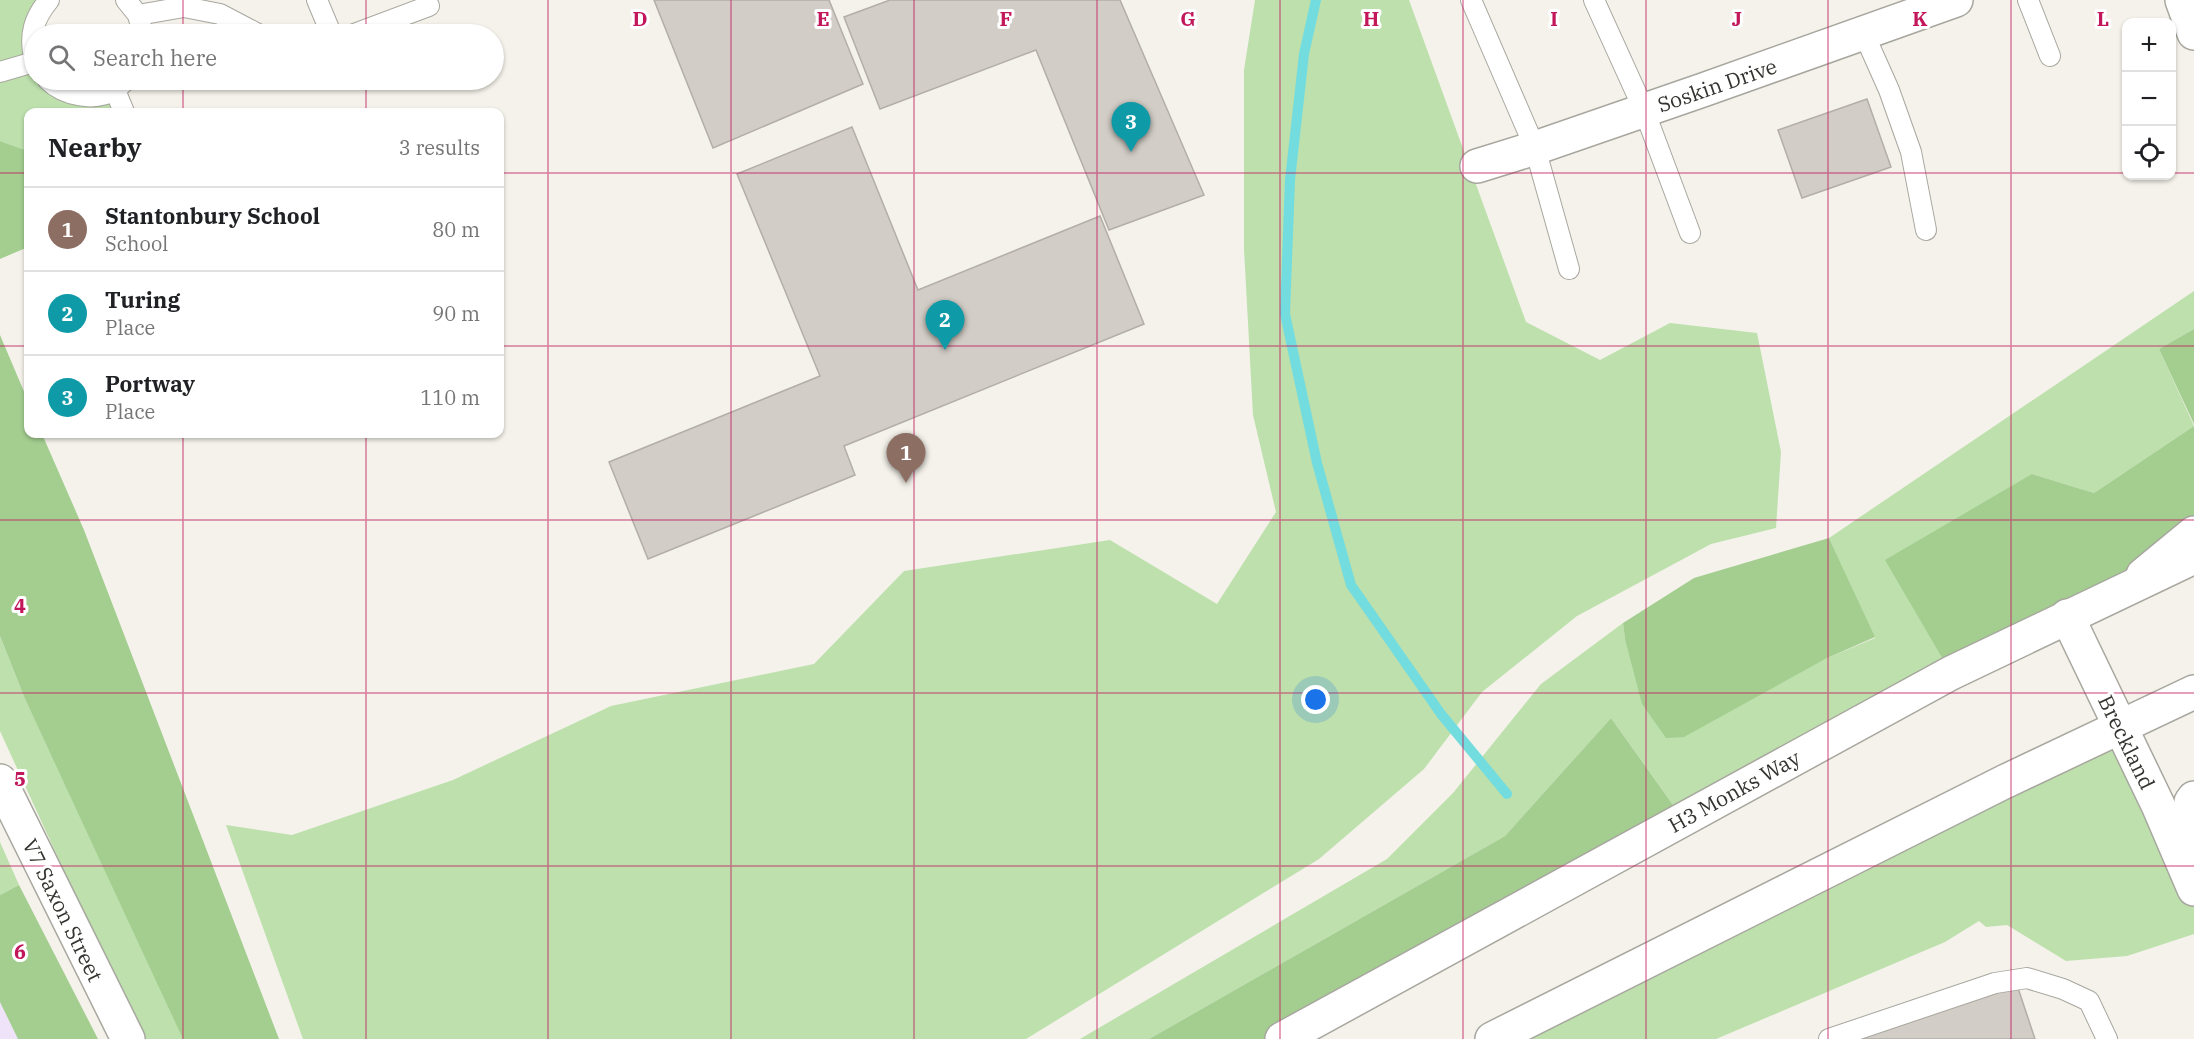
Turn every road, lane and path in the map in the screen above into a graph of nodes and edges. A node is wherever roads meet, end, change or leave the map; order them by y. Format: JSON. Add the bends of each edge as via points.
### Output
{"nodes":[{"id":1,"x":49,"y":0,"type":"edge"},
{"id":2,"x":317,"y":0,"type":"edge"},
{"id":3,"x":1471,"y":0,"type":"edge"},
{"id":4,"x":1594,"y":0,"type":"edge"},
{"id":5,"x":2028,"y":0,"type":"edge"},
{"id":6,"x":2182,"y":0,"type":"edge"},
{"id":7,"x":1935,"y":3,"type":"edge"},
{"id":8,"x":429,"y":6,"type":"dead end"},
{"id":9,"x":132,"y":7,"type":"edge"},
{"id":10,"x":34,"y":24,"type":"edge"},
{"id":11,"x":139,"y":24,"type":"edge"},
{"id":12,"x":239,"y":24,"type":"edge"},
{"id":13,"x":328,"y":24,"type":"edge"},
{"id":14,"x":381,"y":24,"type":"edge"},
{"id":15,"x":2194,"y":33,"type":"edge"},
{"id":16,"x":1864,"y":34,"type":"junction"},
{"id":17,"x":2050,"y":56,"type":"dead end"},
{"id":18,"x":24,"y":64,"type":"edge"},
{"id":19,"x":0,"y":72,"type":"edge"},
{"id":20,"x":63,"y":90,"type":"edge"},
{"id":21,"x":110,"y":90,"type":"edge"},
{"id":22,"x":122,"y":90,"type":"edge"},
{"id":23,"x":124,"y":108,"type":"edge"},
{"id":24,"x":1644,"y":110,"type":"junction"},
{"id":25,"x":1535,"y":148,"type":"junction"},
{"id":26,"x":1477,"y":166,"type":"dead end"},
{"id":27,"x":1926,"y":230,"type":"dead end"},
{"id":28,"x":1689,"y":233,"type":"dead end"},
{"id":29,"x":1569,"y":269,"type":"dead end"},
{"id":30,"x":2194,"y":533,"type":"edge"},
{"id":31,"x":2194,"y":557,"type":"edge"},
{"id":32,"x":2128,"y":588,"type":"junction"},
{"id":33,"x":2067,"y":616,"type":"junction"},
{"id":34,"x":2194,"y":692,"type":"edge"},
{"id":35,"x":2120,"y":727,"type":"junction"},
{"id":36,"x":0,"y":782,"type":"edge"},
{"id":37,"x":2194,"y":798,"type":"edge"},
{"id":38,"x":2189,"y":878,"type":"edge"},
{"id":39,"x":128,"y":1039,"type":"edge"},
{"id":40,"x":1282,"y":1039,"type":"edge"},
{"id":41,"x":1491,"y":1039,"type":"edge"},
{"id":42,"x":1829,"y":1039,"type":"edge"},
{"id":43,"x":2107,"y":1039,"type":"edge"}],
"edges":[{"from":1,"to":10,"type":"lane"},
{"from":2,"to":13,"type":"lane"},
{"from":3,"to":25,"type":"lane"},
{"from":4,"to":24,"type":"lane"},
{"from":5,"to":17,"type":"lane"},
{"from":6,"to":15,"type":"main road"},
{"from":7,"to":16,"type":"main road","name":"Soskin Drive"},
{"from":8,"to":14,"type":"lane"},
{"from":9,"to":11,"type":"lane"},
{"from":9,"to":12,"type":"lane","via":[[184,7],[220,14]]},
{"from":16,"to":24,"type":"main road","name":"Soskin Drive"},
{"from":16,"to":27,"type":"lane","via":[[1911,152]]},
{"from":18,"to":19,"type":"lane"},
{"from":20,"to":21,"type":"lane","via":[[97,96]]},
{"from":22,"to":23,"type":"lane"},
{"from":24,"to":25,"type":"main road","name":"Soskin Drive"},
{"from":24,"to":28,"type":"lane"},
{"from":25,"to":26,"type":"main road","name":"Soskin Drive"},
{"from":25,"to":29,"type":"lane"},
{"from":30,"to":32,"type":"main road"},
{"from":31,"to":32,"type":"main road","name":"H3 Monks Way"},
{"from":32,"to":33,"type":"main road","name":"H3 Monks Way"},
{"from":33,"to":35,"type":"main road","name":"Breckland"},
{"from":33,"to":40,"type":"main road","name":"H3 Monks Way","via":[[1951,673]]},
{"from":34,"to":35,"type":"main road"},
{"from":35,"to":38,"type":"main road","name":"Breckland"},
{"from":35,"to":41,"type":"main road"},
{"from":36,"to":39,"type":"main road","name":"V7 Saxon Street"},
{"from":37,"to":38,"type":"main road","name":"Breckland"},
{"from":42,"to":43,"type":"lane","via":[[1995,982],[2027,978],[2089,1001]]}]}
